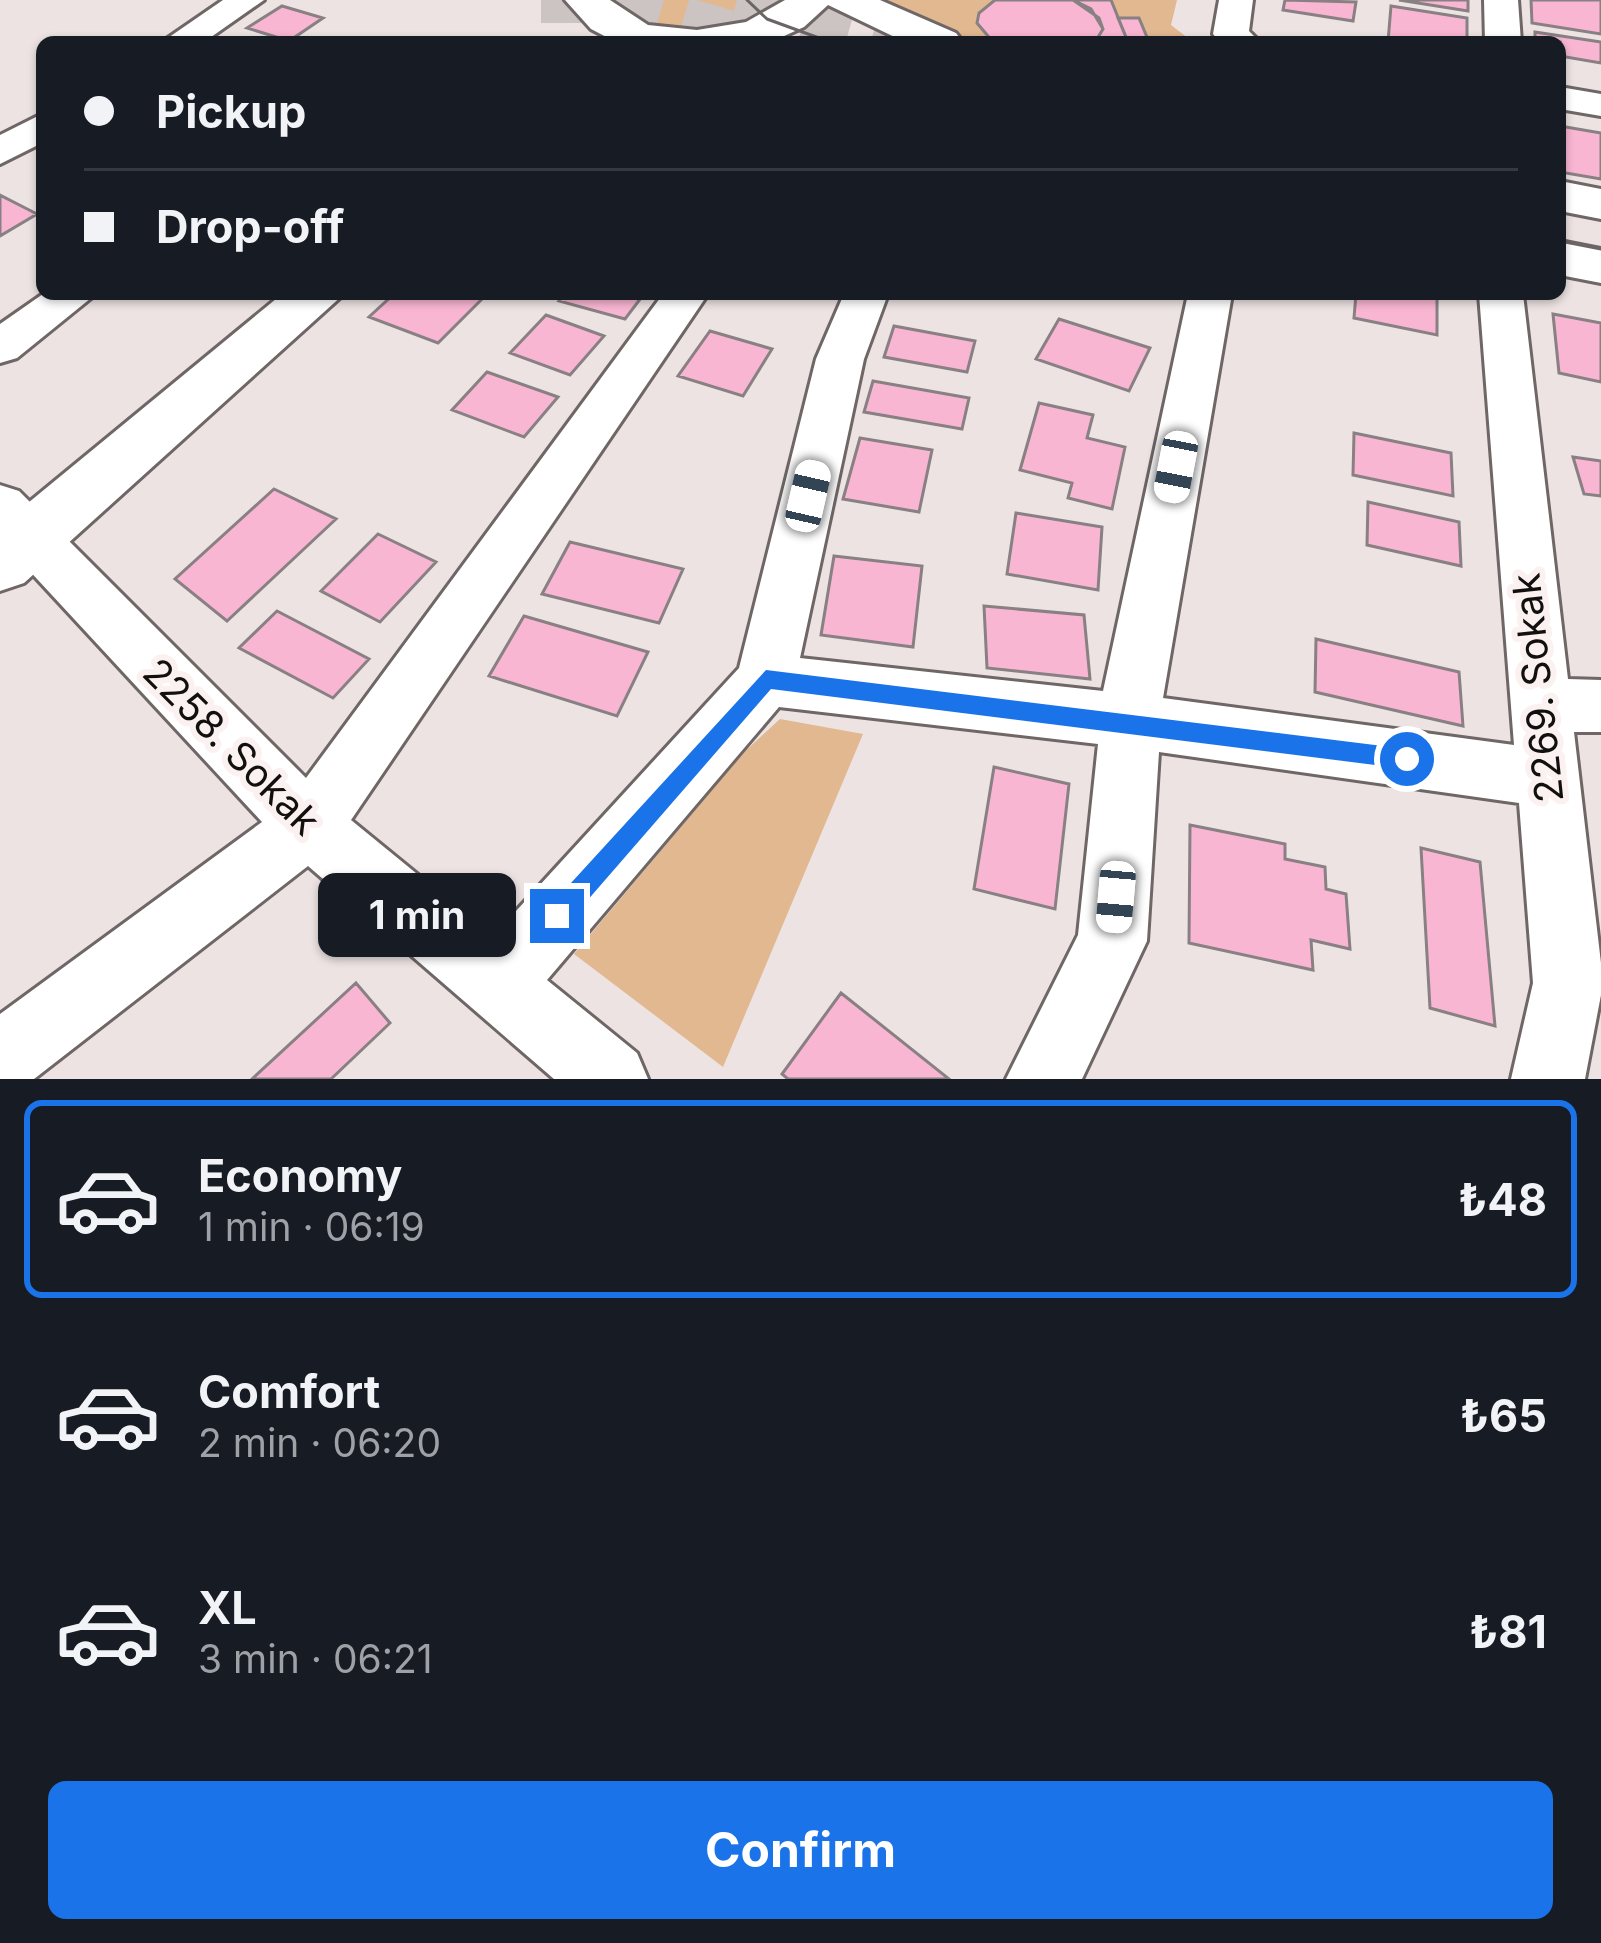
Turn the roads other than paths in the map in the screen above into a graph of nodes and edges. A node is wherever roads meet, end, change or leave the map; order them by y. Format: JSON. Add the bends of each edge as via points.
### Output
{"nodes":[{"id":1,"x":247,"y":0,"type":"edge"},
{"id":2,"x":810,"y":0,"type":"edge"},
{"id":3,"x":845,"y":0,"type":"edge"},
{"id":4,"x":1236,"y":0,"type":"edge"},
{"id":5,"x":1501,"y":0,"type":"edge"},
{"id":6,"x":584,"y":1,"type":"edge"},
{"id":7,"x":199,"y":36,"type":"edge"},
{"id":8,"x":565,"y":36,"type":"edge"},
{"id":9,"x":655,"y":36,"type":"edge"},
{"id":10,"x":718,"y":36,"type":"edge"},
{"id":11,"x":927,"y":36,"type":"edge"},
{"id":12,"x":1234,"y":36,"type":"edge"},
{"id":13,"x":1503,"y":36,"type":"edge"},
{"id":14,"x":1566,"y":99,"type":"edge"},
{"id":15,"x":1601,"y":105,"type":"edge"},
{"id":16,"x":36,"y":130,"type":"edge"},
{"id":17,"x":0,"y":152,"type":"edge"},
{"id":18,"x":1566,"y":197,"type":"edge"},
{"id":19,"x":1601,"y":204,"type":"edge"},
{"id":20,"x":1566,"y":213,"type":"edge"},
{"id":21,"x":1601,"y":220,"type":"edge"},
{"id":22,"x":1566,"y":259,"type":"edge"},
{"id":23,"x":1601,"y":266,"type":"edge"},
{"id":24,"x":1566,"y":283,"type":"edge"},
{"id":25,"x":1601,"y":290,"type":"edge"},
{"id":26,"x":66,"y":300,"type":"edge"},
{"id":27,"x":256,"y":300,"type":"edge"},
{"id":28,"x":309,"y":300,"type":"edge"},
{"id":29,"x":682,"y":300,"type":"edge"},
{"id":30,"x":864,"y":300,"type":"edge"},
{"id":31,"x":1209,"y":300,"type":"edge"},
{"id":32,"x":1502,"y":300,"type":"edge"},
{"id":33,"x":0,"y":347,"type":"edge"},
{"id":34,"x":7,"y":529,"type":"edge"},
{"id":35,"x":766,"y":680,"type":"junction"},
{"id":36,"x":1538,"y":705,"type":"junction"},
{"id":37,"x":1601,"y":706,"type":"edge"},
{"id":38,"x":1131,"y":721,"type":"junction"},
{"id":39,"x":1546,"y":778,"type":"junction"},
{"id":40,"x":309,"y":826,"type":"junction"},
{"id":41,"x":498,"y":983,"type":"junction"},
{"id":42,"x":1585,"y":988,"type":"edge"},
{"id":43,"x":0,"y":1059,"type":"edge"},
{"id":44,"x":611,"y":1079,"type":"edge"},
{"id":45,"x":1043,"y":1079,"type":"edge"},
{"id":46,"x":1548,"y":1079,"type":"edge"}],
"edges":[{"from":1,"to":7,"type":"street"},
{"from":2,"to":10,"type":"main road","via":[[765,30]]},
{"from":3,"to":11,"type":"main road"},
{"from":4,"to":12,"type":"street"},
{"from":5,"to":13,"type":"street"},
{"from":6,"to":8,"type":"main road"},
{"from":6,"to":9,"type":"main road","via":[[619,28]]},
{"from":14,"to":15,"type":"street"},
{"from":16,"to":17,"type":"street"},
{"from":18,"to":19,"type":"main road"},
{"from":20,"to":21,"type":"main road"},
{"from":22,"to":23,"type":"main road"},
{"from":24,"to":25,"type":"main road"},
{"from":26,"to":33,"type":"street"},
{"from":27,"to":34,"type":"main road"},
{"from":28,"to":34,"type":"main road"},
{"from":29,"to":40,"type":"street"},
{"from":30,"to":35,"type":"street","via":[[840,359]]},
{"from":31,"to":38,"type":"street"},
{"from":32,"to":36,"type":"street","name":"2269. Sokak"},
{"from":34,"to":40,"type":"street","name":"2258. Sokak"},
{"from":35,"to":38,"type":"street"},
{"from":35,"to":41,"type":"street"},
{"from":36,"to":37,"type":"street"},
{"from":36,"to":39,"type":"street","name":"2269. Sokak"},
{"from":38,"to":39,"type":"street"},
{"from":38,"to":45,"type":"street","via":[[1112,941]]},
{"from":39,"to":42,"type":"street","name":"2269. Sokak"},
{"from":40,"to":41,"type":"street","name":"2258. Sokak"},
{"from":40,"to":43,"type":"street"},
{"from":41,"to":44,"type":"street","name":"2258. Sokak"},
{"from":42,"to":46,"type":"street","name":"2269. Sokak"}]}
